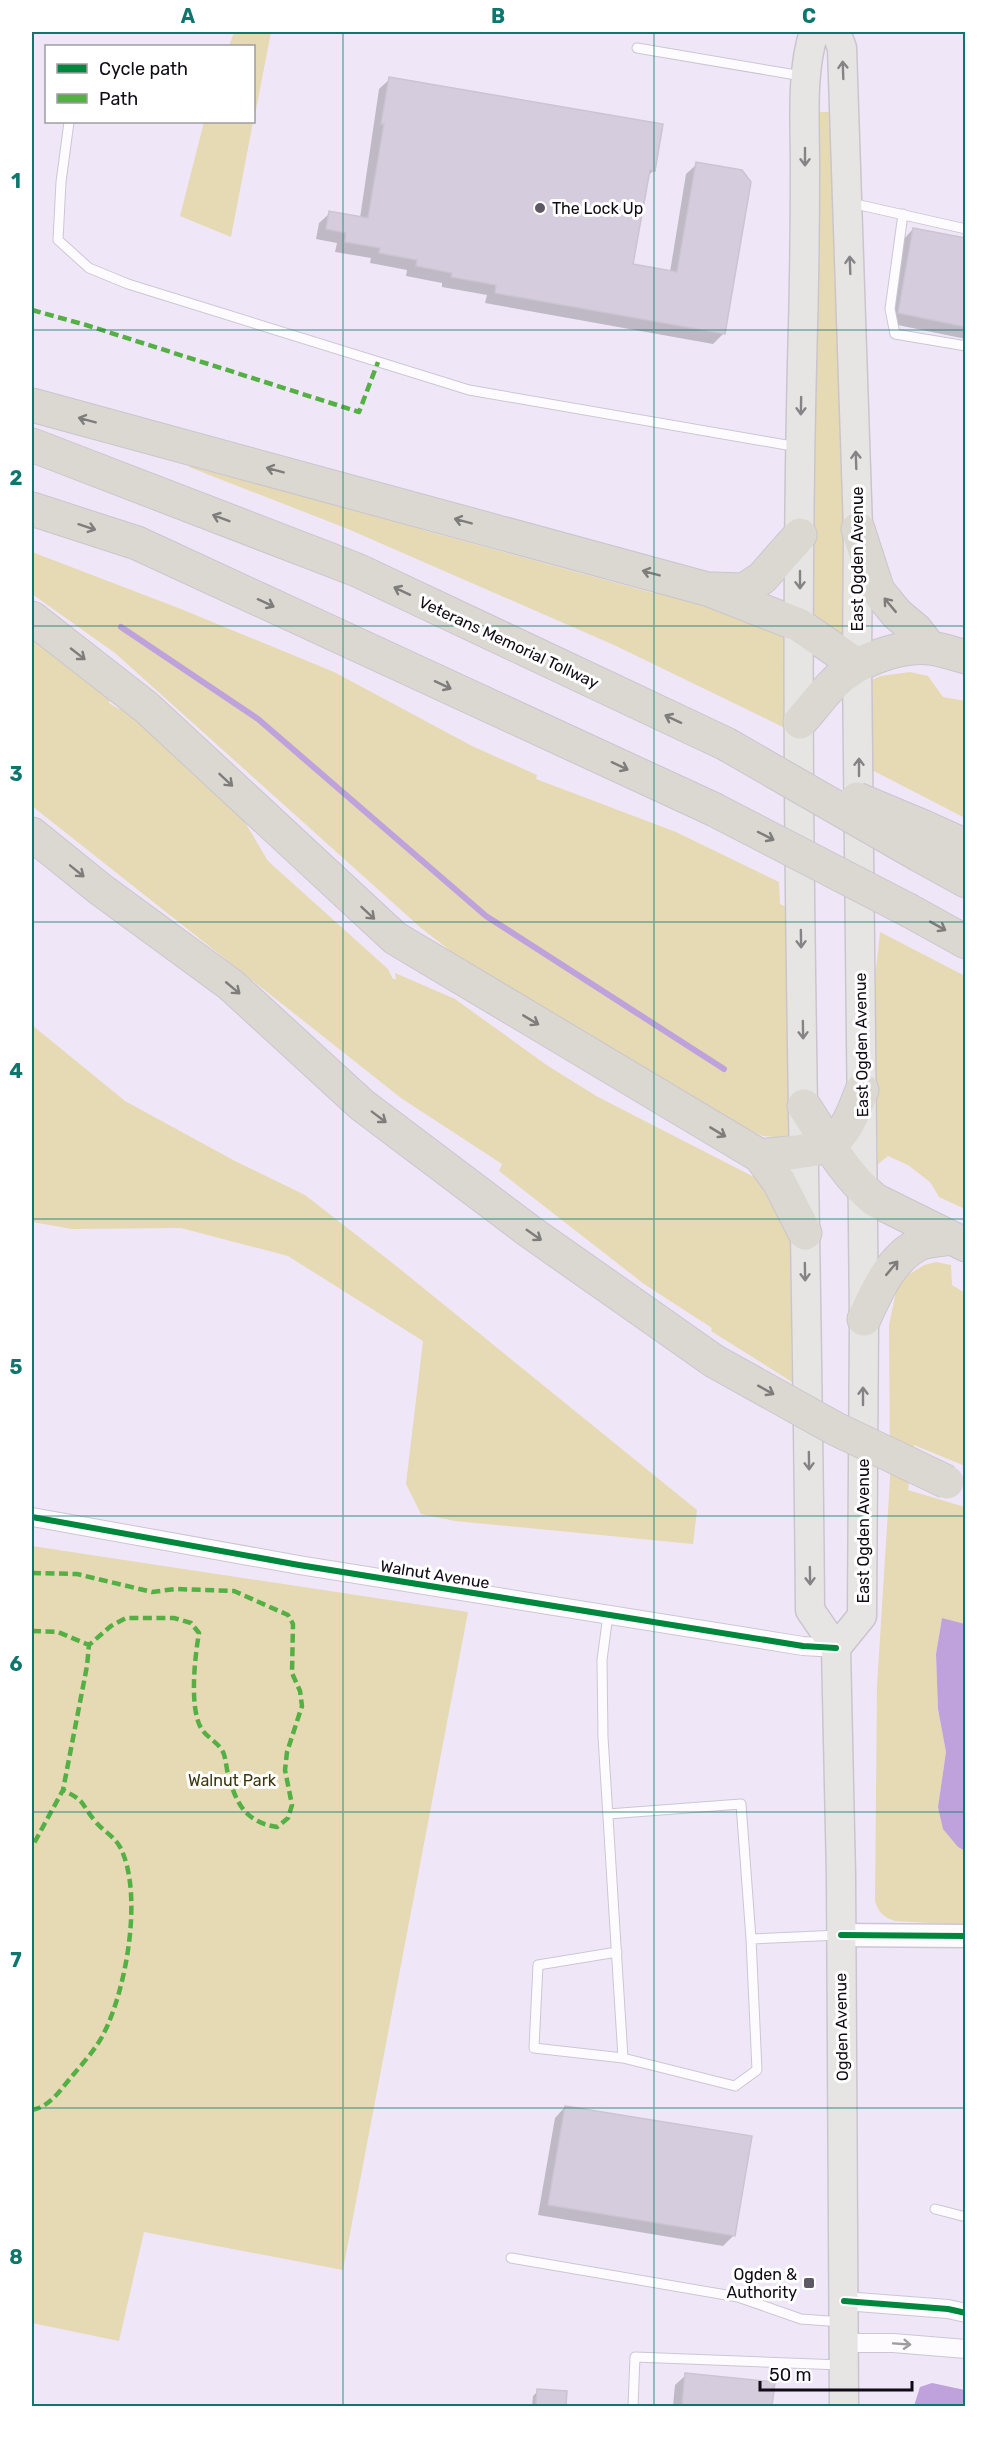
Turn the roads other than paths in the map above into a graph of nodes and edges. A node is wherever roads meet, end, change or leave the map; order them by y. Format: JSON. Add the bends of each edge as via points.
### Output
{"nodes":[{"id":1,"x":814,"y":32,"type":"edge"},
{"id":2,"x":836,"y":32,"type":"edge"},
{"id":3,"x":637,"y":48,"type":"dead end"},
{"id":4,"x":807,"y":77,"type":"junction"},
{"id":5,"x":69,"y":123,"type":"edge"},
{"id":6,"x":848,"y":202,"type":"junction"},
{"id":7,"x":903,"y":214,"type":"junction"},
{"id":8,"x":966,"y":229,"type":"edge"},
{"id":9,"x":966,"y":346,"type":"edge"},
{"id":10,"x":32,"y":405,"type":"edge"},
{"id":11,"x":32,"y":445,"type":"edge"},
{"id":12,"x":800,"y":448,"type":"junction"},
{"id":13,"x":32,"y":509,"type":"edge"},
{"id":14,"x":858,"y":529,"type":"junction"},
{"id":15,"x":800,"y":535,"type":"junction"},
{"id":16,"x":707,"y":589,"type":"junction"},
{"id":17,"x":32,"y":618,"type":"edge"},
{"id":18,"x":799,"y":625,"type":"junction"},
{"id":19,"x":929,"y":647,"type":"junction"},
{"id":20,"x":966,"y":657,"type":"edge"},
{"id":21,"x":857,"y":665,"type":"junction"},
{"id":22,"x":800,"y":722,"type":"junction"},
{"id":23,"x":32,"y":834,"type":"edge"},
{"id":24,"x":921,"y":841,"type":"junction"},
{"id":25,"x":966,"y":846,"type":"edge"},
{"id":26,"x":966,"y":881,"type":"edge"},
{"id":27,"x":966,"y":942,"type":"edge"},
{"id":28,"x":862,"y":1090,"type":"junction"},
{"id":29,"x":804,"y":1106,"type":"joint"},
{"id":30,"x":817,"y":1147,"type":"junction"},
{"id":31,"x":760,"y":1156,"type":"junction"},
{"id":32,"x":863,"y":1190,"type":"junction"},
{"id":33,"x":805,"y":1233,"type":"junction"},
{"id":34,"x":958,"y":1241,"type":"edge"},
{"id":35,"x":864,"y":1319,"type":"junction"},
{"id":36,"x":956,"y":1485,"type":"edge"},
{"id":37,"x":32,"y":1518,"type":"edge"},
{"id":38,"x":608,"y":1615,"type":"junction"},
{"id":39,"x":836,"y":1648,"type":"junction"},
{"id":40,"x":608,"y":1814,"type":"junction"},
{"id":41,"x":841,"y":1935,"type":"junction"},
{"id":42,"x":966,"y":1936,"type":"edge"},
{"id":43,"x":751,"y":1939,"type":"junction"},
{"id":44,"x":617,"y":1952,"type":"junction"},
{"id":45,"x":623,"y":2058,"type":"junction"},
{"id":46,"x":935,"y":2209,"type":"dead end"},
{"id":47,"x":966,"y":2217,"type":"edge"},
{"id":48,"x":512,"y":2258,"type":"dead end"},
{"id":49,"x":966,"y":2313,"type":"edge"},
{"id":50,"x":844,"y":2333,"type":"junction"},
{"id":51,"x":966,"y":2349,"type":"edge"},
{"id":52,"x":633,"y":2406,"type":"edge"},
{"id":53,"x":844,"y":2406,"type":"edge"}],
"edges":[{"from":1,"to":4,"type":"main road","via":[[808,50]]},
{"from":6,"to":2,"type":"main road","name":"East Ogden Avenue","one_way":true,"via":[[842,48]]},
{"from":3,"to":4,"type":"lane"},
{"from":4,"to":12,"type":"main road","one_way":true},
{"from":5,"to":12,"type":"lane","via":[[58,240],[89,268],[128,284],[469,390]]},
{"from":6,"to":7,"type":"lane"},
{"from":14,"to":6,"type":"main road","name":"East Ogden Avenue","one_way":true},
{"from":7,"to":8,"type":"lane"},
{"from":7,"to":9,"type":"lane","via":[[890,309],[895,334]]},
{"from":16,"to":10,"type":"highway","one_way":true},
{"from":24,"to":11,"type":"highway","name":"Veterans Memorial Tollway","one_way":true,"bridge":true,"via":[[357,570]]},
{"from":12,"to":15,"type":"main road"},
{"from":13,"to":27,"type":"highway","one_way":true,"bridge":true,"via":[[137,543],[713,809]]},
{"from":19,"to":14,"type":"highway","one_way":true,"via":[[878,591]]},
{"from":14,"to":21,"type":"main road","name":"East Ogden Avenue"},
{"from":15,"to":16,"type":"highway","via":[[762,578],[744,590]]},
{"from":15,"to":18,"type":"main road","one_way":true},
{"from":16,"to":18,"type":"highway"},
{"from":17,"to":31,"type":"highway","one_way":true,"via":[[146,707],[395,938]]},
{"from":18,"to":21,"type":"highway"},
{"from":18,"to":22,"type":"main road"},
{"from":19,"to":20,"type":"highway"},
{"from":19,"to":21,"type":"highway","via":[[899,650]]},
{"from":21,"to":22,"type":"highway","via":[[834,682]]},
{"from":28,"to":21,"type":"main road","name":"East Ogden Avenue","one_way":true},
{"from":22,"to":29,"type":"main road","one_way":true},
{"from":23,"to":36,"type":"highway","one_way":true,"bridge":true,"via":[[231,985],[362,1105],[529,1231],[714,1361],[836,1429]]},
{"from":24,"to":25,"type":"highway"},
{"from":24,"to":26,"type":"highway"},
{"from":28,"to":30,"type":"highway","via":[[851,1117]]},
{"from":28,"to":32,"type":"main road","name":"East Ogden Avenue"},
{"from":29,"to":30,"type":"highway"},
{"from":30,"to":31,"type":"highway"},
{"from":30,"to":32,"type":"highway"},
{"from":30,"to":33,"type":"main road"},
{"from":31,"to":33,"type":"highway","via":[[780,1182]]},
{"from":32,"to":34,"type":"highway","via":[[875,1200]]},
{"from":32,"to":35,"type":"main road","name":"East Ogden Avenue"},
{"from":33,"to":39,"type":"main road","one_way":true,"via":[[810,1610]]},
{"from":35,"to":34,"type":"highway","one_way":true,"via":[[882,1280],[899,1260],[920,1244]]},
{"from":39,"to":35,"type":"main road","name":"East Ogden Avenue","one_way":true,"via":[[862,1616]]},
{"from":37,"to":38,"type":"street","name":"Walnut Avenue"},
{"from":38,"to":39,"type":"street","name":"Walnut Avenue"},
{"from":38,"to":40,"type":"lane","via":[[602,1660]]},
{"from":39,"to":41,"type":"main road","name":"Ogden Avenue"},
{"from":40,"to":43,"type":"lane","via":[[741,1804]]},
{"from":40,"to":44,"type":"lane"},
{"from":41,"to":42,"type":"street"},
{"from":41,"to":43,"type":"lane"},
{"from":41,"to":50,"type":"main road","name":"Ogden Avenue"},
{"from":43,"to":45,"type":"lane","via":[[757,2070],[735,2086]]},
{"from":44,"to":45,"type":"lane"},
{"from":44,"to":45,"type":"lane","via":[[538,1965],[534,2048]]},
{"from":46,"to":47,"type":"lane"},
{"from":48,"to":50,"type":"lane","via":[[738,2297]]},
{"from":49,"to":50,"type":"street","via":[[948,2309]]},
{"from":50,"to":51,"type":"street","one_way":true,"via":[[893,2343]]},
{"from":50,"to":52,"type":"lane","via":[[635,2356]]},
{"from":50,"to":53,"type":"main road","name":"Ogden Avenue"}]}
